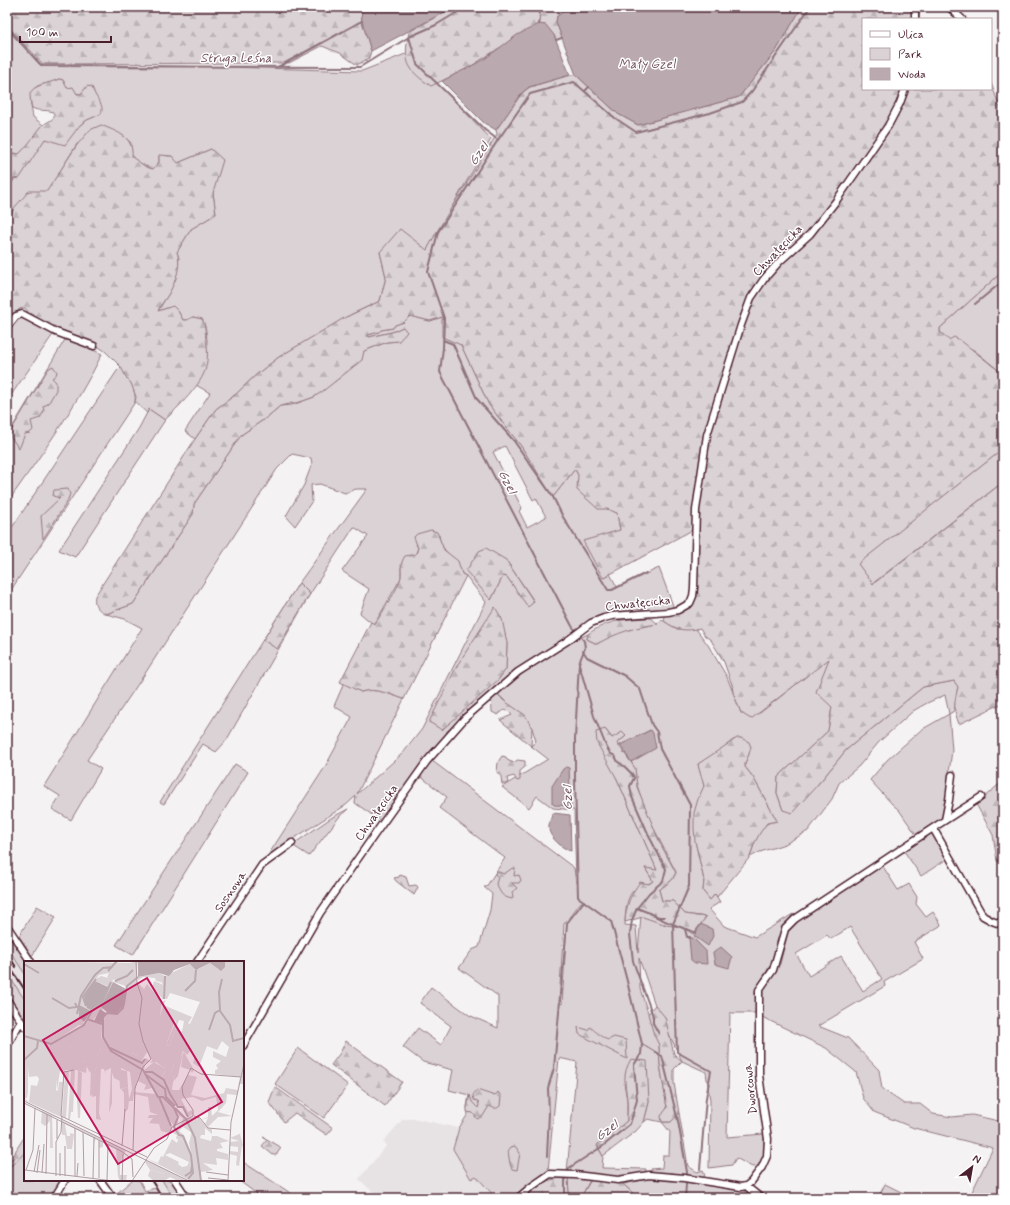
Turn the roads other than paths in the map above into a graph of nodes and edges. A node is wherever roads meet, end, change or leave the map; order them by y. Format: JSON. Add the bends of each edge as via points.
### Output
{"nodes":[{"id":1,"x":915,"y":7,"type":"edge"},
{"id":2,"x":949,"y":7,"type":"edge"},
{"id":3,"x":915,"y":18,"type":"edge"},
{"id":4,"x":961,"y":18,"type":"edge"},
{"id":5,"x":905,"y":90,"type":"edge"},
{"id":6,"x":7,"y":327,"type":"edge"},
{"id":7,"x":94,"y":346,"type":"dead end"},
{"id":8,"x":952,"y":775,"type":"dead end"},
{"id":9,"x":981,"y":797,"type":"dead end"},
{"id":10,"x":945,"y":820,"type":"junction"},
{"id":11,"x":933,"y":828,"type":"junction"},
{"id":12,"x":292,"y":843,"type":"dead end"},
{"id":13,"x":1003,"y":925,"type":"edge"},
{"id":14,"x":7,"y":926,"type":"edge"},
{"id":15,"x":30,"y":961,"type":"edge"},
{"id":16,"x":198,"y":961,"type":"edge"},
{"id":17,"x":7,"y":1000,"type":"edge"},
{"id":18,"x":23,"y":1024,"type":"edge"},
{"id":19,"x":244,"y":1044,"type":"edge"},
{"id":20,"x":7,"y":1046,"type":"edge"},
{"id":21,"x":64,"y":1181,"type":"edge"},
{"id":22,"x":101,"y":1181,"type":"edge"},
{"id":23,"x":176,"y":1181,"type":"edge"},
{"id":24,"x":746,"y":1186,"type":"junction"},
{"id":25,"x":54,"y":1198,"type":"edge"},
{"id":26,"x":113,"y":1198,"type":"edge"},
{"id":27,"x":187,"y":1198,"type":"edge"},
{"id":28,"x":518,"y":1198,"type":"edge"},
{"id":29,"x":761,"y":1198,"type":"edge"}],
"edges":[{"from":1,"to":3,"type":"street"},
{"from":2,"to":4,"type":"street"},
{"from":5,"to":19,"type":"street","name":"Chwałęcicka","via":[[888,126],[836,201],[810,234],[764,279],[752,298],[741,325],[707,435],[696,510],[692,600],[678,610],[630,614],[594,621],[507,680],[464,718],[431,756],[320,913]]},
{"from":6,"to":7,"type":"street","via":[[16,316],[22,314],[56,332]]},
{"from":8,"to":10,"type":"street"},
{"from":9,"to":10,"type":"street","name":"Dworcowa"},
{"from":10,"to":11,"type":"street","name":"Dworcowa"},
{"from":11,"to":13,"type":"street","via":[[983,916]]},
{"from":11,"to":24,"type":"street","name":"Dworcowa","via":[[794,919],[785,929],[773,970],[759,990],[759,1075],[768,1139],[767,1156],[752,1182]]},
{"from":12,"to":16,"type":"street","name":"Sosnowa","via":[[262,865]]},
{"from":14,"to":15,"type":"street"},
{"from":17,"to":18,"type":"street"},
{"from":18,"to":20,"type":"street"},
{"from":21,"to":25,"type":"street"},
{"from":22,"to":26,"type":"street"},
{"from":23,"to":27,"type":"street"},
{"from":24,"to":28,"type":"street","via":[[649,1175],[618,1180],[550,1174]]},
{"from":24,"to":29,"type":"street"}]}
